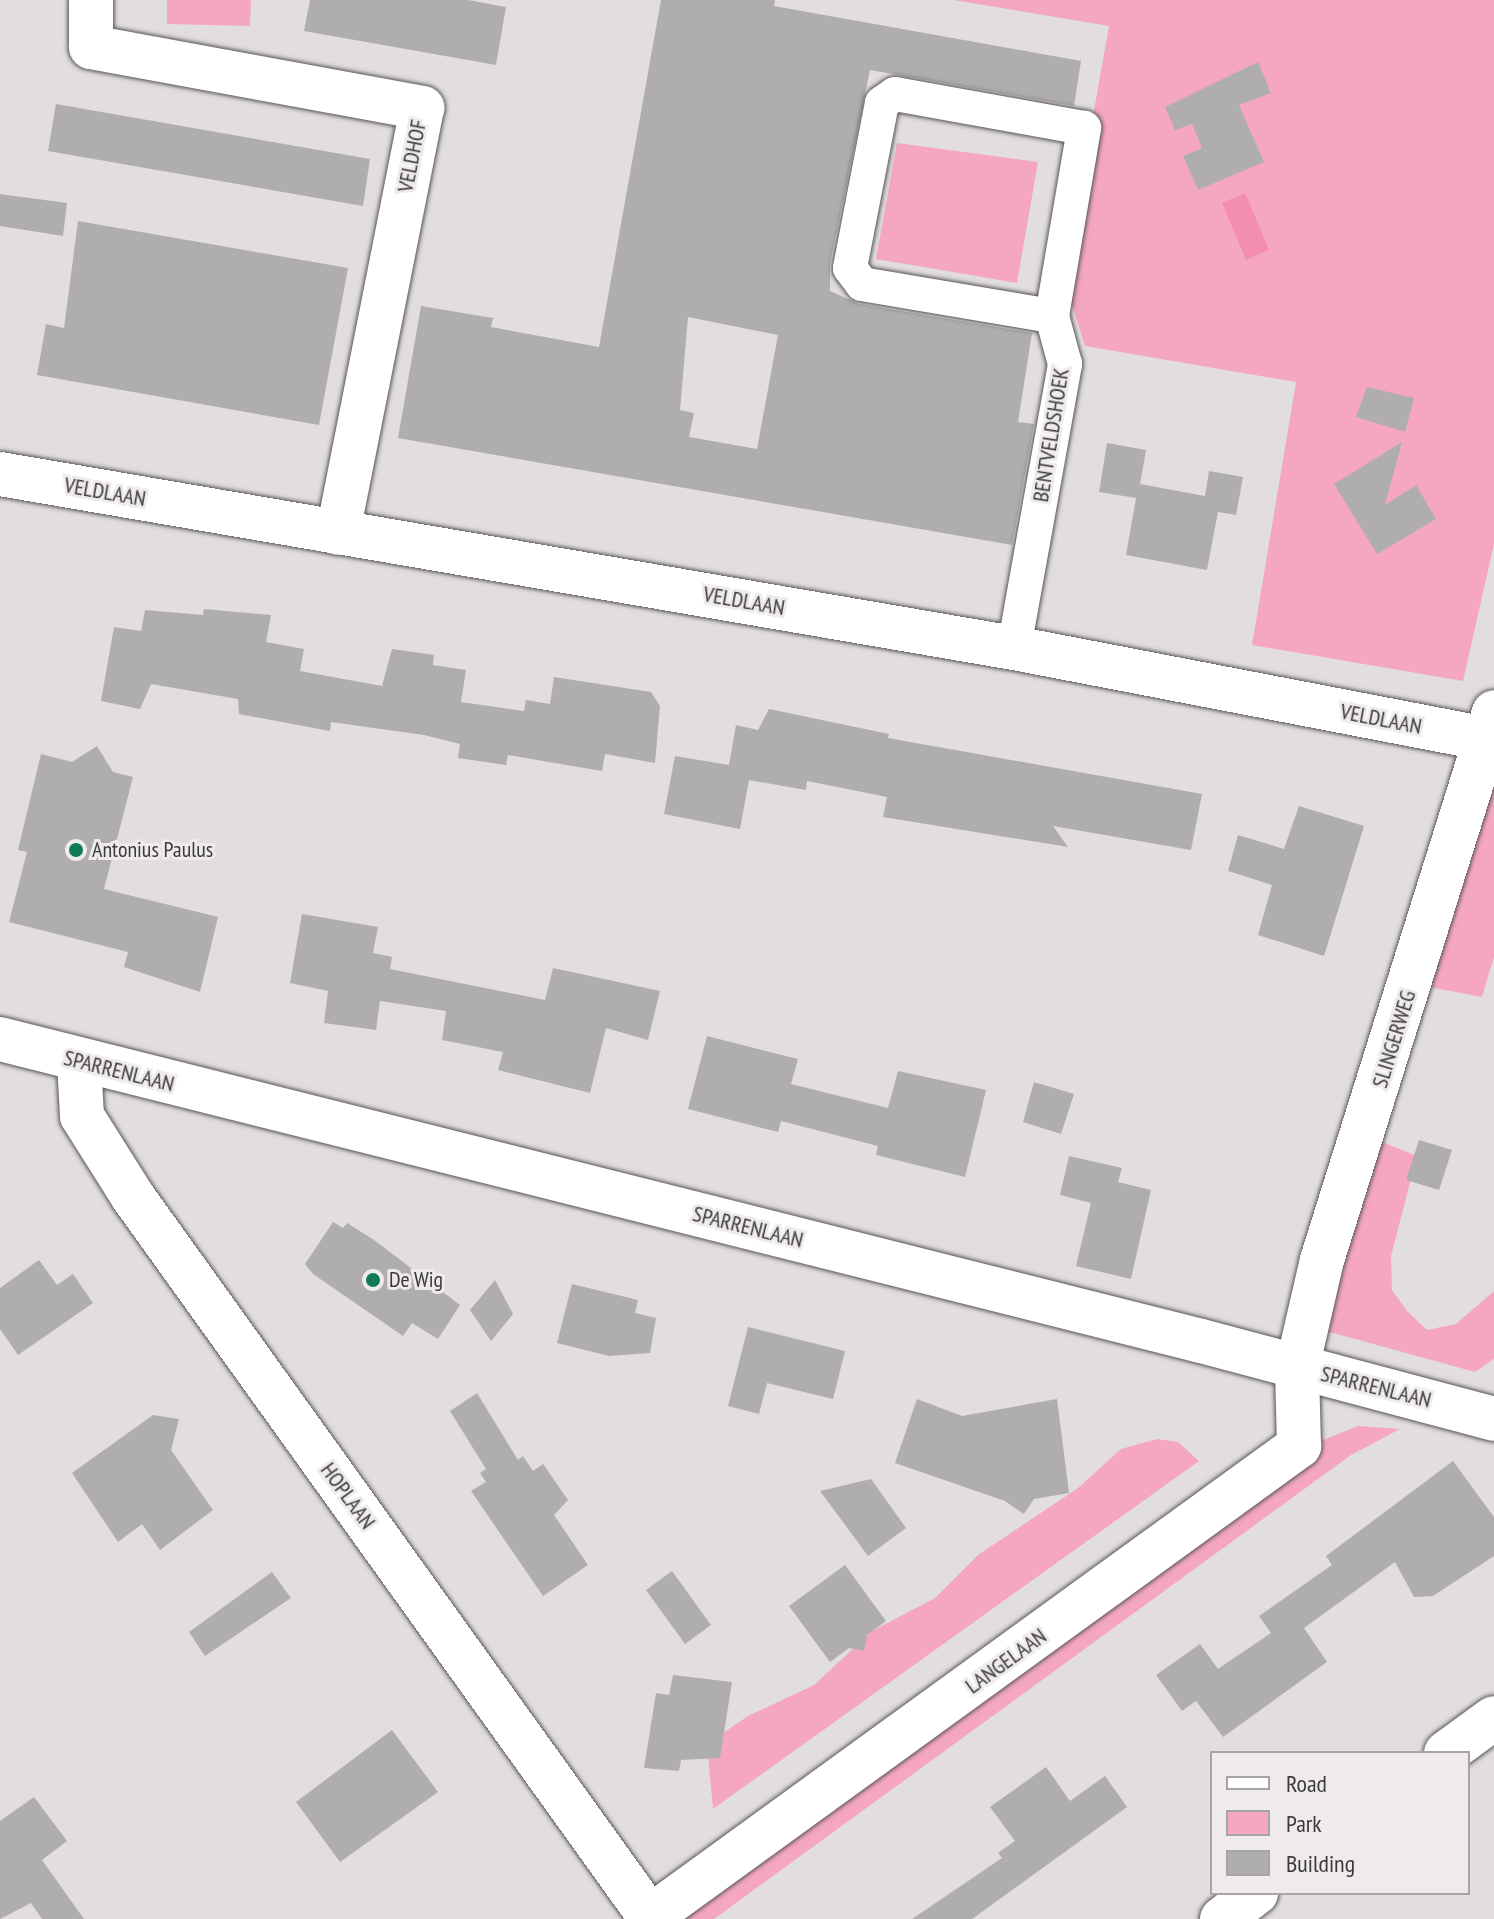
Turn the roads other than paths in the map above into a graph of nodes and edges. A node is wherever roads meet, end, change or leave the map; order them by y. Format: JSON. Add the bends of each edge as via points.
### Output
{"nodes":[{"id":1,"x":91,"y":0,"type":"edge"},
{"id":2,"x":1052,"y":316,"type":"junction"},
{"id":3,"x":0,"y":474,"type":"edge"},
{"id":4,"x":338,"y":533,"type":"junction"},
{"id":5,"x":1014,"y":648,"type":"junction"},
{"id":6,"x":1490,"y":725,"type":"edge"},
{"id":7,"x":0,"y":1039,"type":"edge"},
{"id":8,"x":79,"y":1062,"type":"junction"},
{"id":9,"x":1297,"y":1368,"type":"junction"},
{"id":10,"x":1494,"y":1419,"type":"edge"},
{"id":11,"x":1494,"y":1718,"type":"edge"},
{"id":12,"x":1449,"y":1751,"type":"edge"},
{"id":13,"x":1253,"y":1895,"type":"edge"},
{"id":14,"x":649,"y":1918,"type":"edge"},
{"id":15,"x":1222,"y":1919,"type":"edge"}],
"edges":[{"from":1,"to":4,"type":"street","name":"VELDHOF","via":[[91,47],[422,108]]},
{"from":2,"to":2,"type":"street","name":"BENTVELDSHOEK","via":[[1084,128],[895,94],[882,103],[850,268],[862,284]]},
{"from":2,"to":5,"type":"street","name":"BENTVELDSHOEK","via":[[1065,364]]},
{"from":3,"to":4,"type":"street","name":"VELDLAAN"},
{"from":4,"to":5,"type":"street","name":"VELDLAAN"},
{"from":5,"to":6,"type":"street","name":"VELDLAAN"},
{"from":6,"to":9,"type":"street","name":"SLINGERWEG","via":[[1322,1260]]},
{"from":7,"to":8,"type":"street","name":"SPARRENLAAN"},
{"from":8,"to":9,"type":"street","name":"SPARRENLAAN"},
{"from":8,"to":14,"type":"street","name":"HOPLAAN","via":[[82,1116],[133,1197]]},
{"from":9,"to":10,"type":"street","name":"SPARRENLAAN"},
{"from":9,"to":14,"type":"street","name":"LANGELAAN","via":[[1299,1446]]},
{"from":11,"to":12,"type":"street"},
{"from":13,"to":15,"type":"street"}]}
